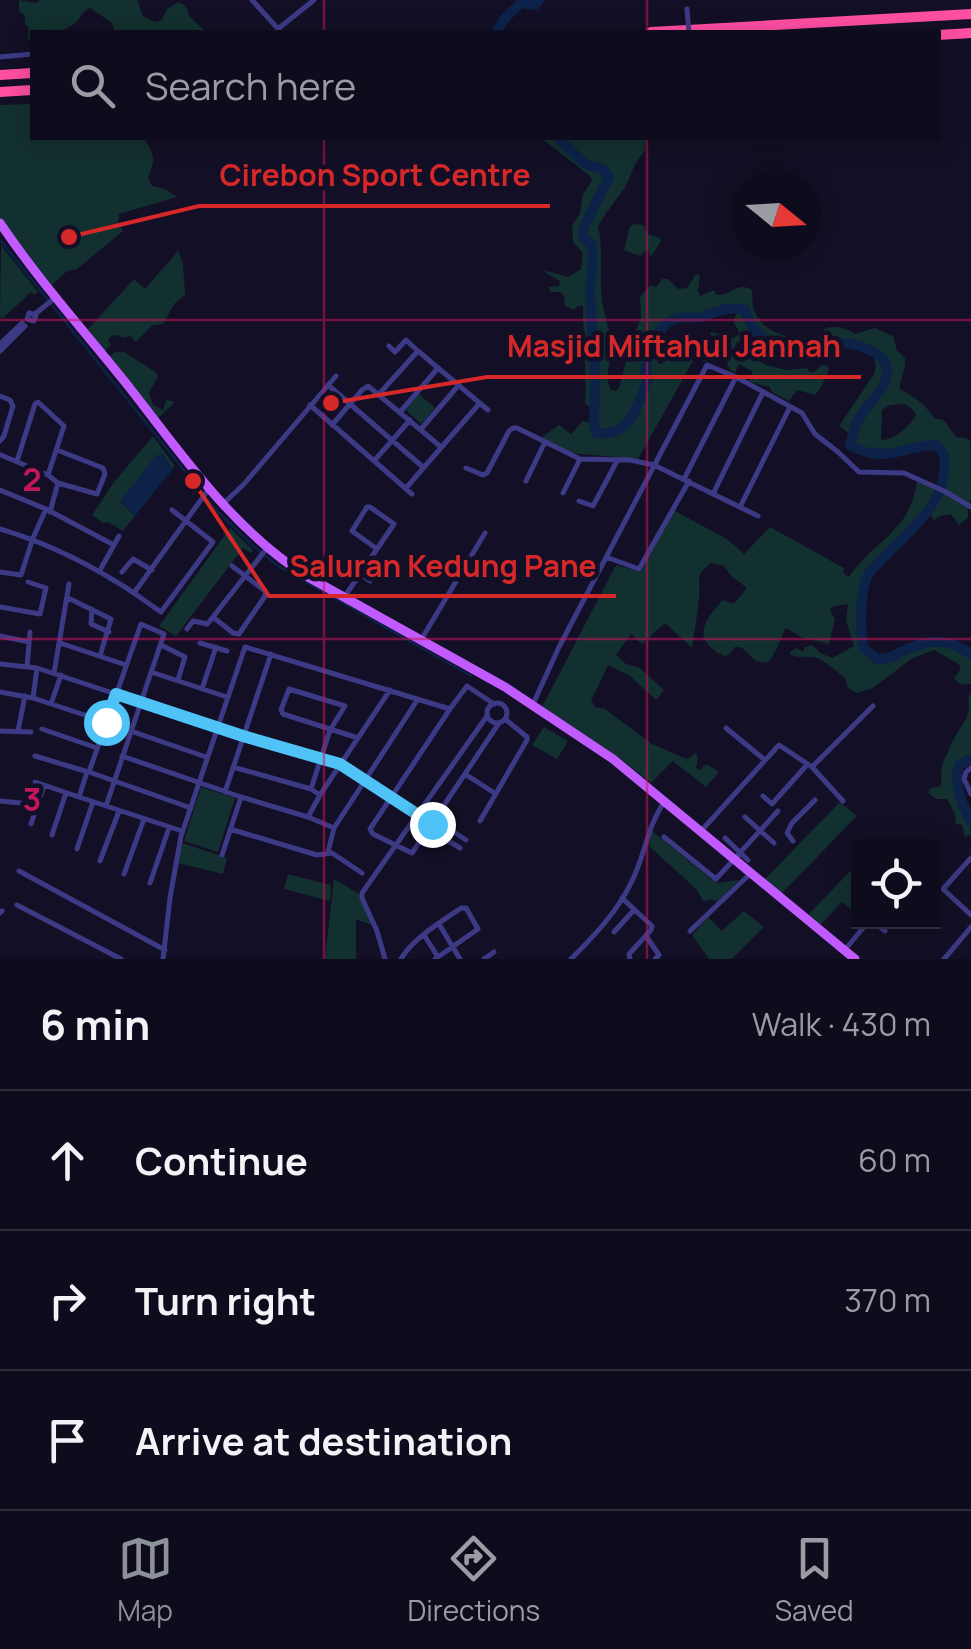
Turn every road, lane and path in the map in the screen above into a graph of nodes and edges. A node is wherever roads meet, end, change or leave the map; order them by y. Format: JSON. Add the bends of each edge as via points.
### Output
{"nodes":[{"id":1,"x":252,"y":0,"type":"edge"},
{"id":2,"x":314,"y":0,"type":"edge"},
{"id":3,"x":687,"y":0,"type":"edge"},
{"id":4,"x":971,"y":14,"type":"edge"},
{"id":5,"x":280,"y":30,"type":"edge"},
{"id":6,"x":687,"y":30,"type":"edge"},
{"id":7,"x":689,"y":30,"type":"edge"},
{"id":8,"x":971,"y":33,"type":"edge"},
{"id":9,"x":941,"y":36,"type":"edge"},
{"id":10,"x":30,"y":54,"type":"edge"},
{"id":11,"x":0,"y":57,"type":"edge"},
{"id":12,"x":30,"y":73,"type":"edge"},
{"id":13,"x":0,"y":75,"type":"edge"},
{"id":14,"x":30,"y":90,"type":"edge"},
{"id":15,"x":0,"y":92,"type":"edge"},
{"id":16,"x":0,"y":223,"type":"edge"},
{"id":17,"x":54,"y":299,"type":"junction"},
{"id":18,"x":389,"y":346,"type":"dead end"},
{"id":19,"x":0,"y":347,"type":"edge"},
{"id":20,"x":418,"y":352,"type":"junction"},
{"id":21,"x":438,"y":368,"type":"junction"},
{"id":22,"x":336,"y":376,"type":"dead end"},
{"id":23,"x":736,"y":378,"type":"junction"},
{"id":24,"x":328,"y":385,"type":"junction"},
{"id":25,"x":458,"y":386,"type":"junction"},
{"id":26,"x":763,"y":392,"type":"junction"},
{"id":27,"x":379,"y":394,"type":"junction"},
{"id":28,"x":0,"y":396,"type":"edge"},
{"id":29,"x":350,"y":403,"type":"junction"},
{"id":30,"x":480,"y":404,"type":"junction"},
{"id":31,"x":310,"y":406,"type":"junction"},
{"id":32,"x":790,"y":407,"type":"junction"},
{"id":33,"x":488,"y":410,"type":"dead end"},
{"id":34,"x":400,"y":412,"type":"junction"},
{"id":35,"x":410,"y":420,"type":"junction"},
{"id":36,"x":332,"y":424,"type":"junction"},
{"id":37,"x":420,"y":430,"type":"junction"},
{"id":38,"x":2,"y":434,"type":"edge"},
{"id":39,"x":392,"y":440,"type":"junction"},
{"id":40,"x":545,"y":442,"type":"junction"},
{"id":41,"x":441,"y":448,"type":"junction"},
{"id":42,"x":57,"y":450,"type":"junction"},
{"id":43,"x":2,"y":455,"type":"edge"},
{"id":44,"x":580,"y":459,"type":"junction"},
{"id":45,"x":16,"y":461,"type":"junction"},
{"id":46,"x":374,"y":461,"type":"junction"},
{"id":47,"x":617,"y":461,"type":"junction"},
{"id":48,"x":654,"y":464,"type":"junction"},
{"id":49,"x":423,"y":467,"type":"junction"},
{"id":50,"x":466,"y":468,"type":"dead end"},
{"id":51,"x":48,"y":475,"type":"junction"},
{"id":52,"x":687,"y":480,"type":"junction"},
{"id":53,"x":526,"y":481,"type":"dead end"},
{"id":54,"x":58,"y":484,"type":"junction"},
{"id":55,"x":0,"y":490,"type":"edge"},
{"id":56,"x":205,"y":493,"type":"junction"},
{"id":57,"x":563,"y":493,"type":"dead end"},
{"id":58,"x":713,"y":494,"type":"junction"},
{"id":59,"x":579,"y":501,"type":"dead end"},
{"id":60,"x":223,"y":504,"type":"junction"},
{"id":61,"x":740,"y":507,"type":"junction"},
{"id":62,"x":971,"y":507,"type":"edge"},
{"id":63,"x":48,"y":510,"type":"junction"},
{"id":64,"x":172,"y":510,"type":"dead end"},
{"id":65,"x":758,"y":516,"type":"dead end"},
{"id":66,"x":186,"y":520,"type":"junction"},
{"id":67,"x":0,"y":529,"type":"edge"},
{"id":68,"x":485,"y":532,"type":"dead end"},
{"id":69,"x":119,"y":536,"type":"dead end"},
{"id":70,"x":33,"y":538,"type":"junction"},
{"id":71,"x":114,"y":545,"type":"junction"},
{"id":72,"x":377,"y":548,"type":"junction"},
{"id":73,"x":266,"y":549,"type":"junction"},
{"id":74,"x":332,"y":556,"type":"dead end"},
{"id":75,"x":606,"y":557,"type":"junction"},
{"id":76,"x":232,"y":566,"type":"dead end"},
{"id":77,"x":152,"y":570,"type":"junction"},
{"id":78,"x":0,"y":572,"type":"edge"},
{"id":79,"x":99,"y":572,"type":"junction"},
{"id":80,"x":122,"y":572,"type":"dead end"},
{"id":81,"x":358,"y":574,"type":"junction"},
{"id":82,"x":245,"y":576,"type":"junction"},
{"id":83,"x":28,"y":582,"type":"dead end"},
{"id":84,"x":370,"y":582,"type":"dead end"},
{"id":85,"x":69,"y":584,"type":"dead end"},
{"id":86,"x":134,"y":593,"type":"junction"},
{"id":87,"x":345,"y":596,"type":"junction"},
{"id":88,"x":68,"y":598,"type":"junction"},
{"id":89,"x":0,"y":607,"type":"edge"},
{"id":90,"x":92,"y":609,"type":"junction"},
{"id":91,"x":214,"y":617,"type":"junction"},
{"id":92,"x":186,"y":629,"type":"dead end"},
{"id":93,"x":30,"y":632,"type":"dead end"},
{"id":94,"x":109,"y":632,"type":"junction"},
{"id":95,"x":0,"y":636,"type":"edge"},
{"id":96,"x":421,"y":640,"type":"junction"},
{"id":97,"x":30,"y":642,"type":"junction"},
{"id":98,"x":60,"y":643,"type":"junction"},
{"id":99,"x":200,"y":643,"type":"dead end"},
{"id":100,"x":160,"y":644,"type":"junction"},
{"id":101,"x":216,"y":648,"type":"junction"},
{"id":102,"x":227,"y":651,"type":"dead end"},
{"id":103,"x":270,"y":654,"type":"junction"},
{"id":104,"x":100,"y":656,"type":"junction"},
{"id":105,"x":0,"y":664,"type":"edge"},
{"id":106,"x":126,"y":665,"type":"junction"},
{"id":107,"x":27,"y":667,"type":"junction"},
{"id":108,"x":38,"y":668,"type":"junction"},
{"id":109,"x":151,"y":672,"type":"junction"},
{"id":110,"x":58,"y":674,"type":"junction"},
{"id":111,"x":177,"y":681,"type":"junction"},
{"id":112,"x":505,"y":688,"type":"junction"},
{"id":113,"x":202,"y":690,"type":"junction"},
{"id":114,"x":390,"y":690,"type":"junction"},
{"id":115,"x":0,"y":692,"type":"edge"},
{"id":116,"x":116,"y":694,"type":"junction"},
{"id":117,"x":29,"y":697,"type":"junction"},
{"id":118,"x":227,"y":697,"type":"junction"},
{"id":119,"x":418,"y":699,"type":"junction"},
{"id":120,"x":514,"y":699,"type":"junction"},
{"id":121,"x":141,"y":701,"type":"junction"},
{"id":122,"x":497,"y":701,"type":"junction"},
{"id":123,"x":51,"y":704,"type":"junction"},
{"id":124,"x":533,"y":704,"type":"junction"},
{"id":125,"x":873,"y":706,"type":"dead end"},
{"id":126,"x":450,"y":709,"type":"junction"},
{"id":127,"x":487,"y":716,"type":"junction"},
{"id":128,"x":504,"y":718,"type":"junction"},
{"id":129,"x":106,"y":722,"type":"junction"},
{"id":130,"x":216,"y":727,"type":"junction"},
{"id":131,"x":726,"y":728,"type":"dead end"},
{"id":132,"x":42,"y":729,"type":"dead end"},
{"id":133,"x":131,"y":730,"type":"junction"},
{"id":134,"x":330,"y":730,"type":"junction"},
{"id":135,"x":0,"y":731,"type":"edge"},
{"id":136,"x":18,"y":731,"type":"junction"},
{"id":137,"x":30,"y":732,"type":"dead end"},
{"id":138,"x":243,"y":736,"type":"junction"},
{"id":139,"x":358,"y":738,"type":"junction"},
{"id":140,"x":97,"y":748,"type":"junction"},
{"id":141,"x":36,"y":756,"type":"dead end"},
{"id":142,"x":122,"y":756,"type":"junction"},
{"id":143,"x":206,"y":757,"type":"junction"},
{"id":144,"x":320,"y":759,"type":"junction"},
{"id":145,"x":765,"y":760,"type":"junction"},
{"id":146,"x":340,"y":764,"type":"junction"},
{"id":147,"x":233,"y":767,"type":"junction"},
{"id":148,"x":809,"y":767,"type":"junction"},
{"id":149,"x":971,"y":768,"type":"edge"},
{"id":150,"x":88,"y":772,"type":"junction"},
{"id":151,"x":465,"y":774,"type":"junction"},
{"id":152,"x":364,"y":779,"type":"junction"},
{"id":153,"x":114,"y":781,"type":"junction"},
{"id":154,"x":35,"y":782,"type":"dead end"},
{"id":155,"x":198,"y":782,"type":"junction"},
{"id":156,"x":44,"y":786,"type":"junction"},
{"id":157,"x":311,"y":790,"type":"junction"},
{"id":158,"x":225,"y":792,"type":"junction"},
{"id":159,"x":66,"y":793,"type":"junction"},
{"id":160,"x":320,"y":794,"type":"junction"},
{"id":161,"x":496,"y":794,"type":"junction"},
{"id":162,"x":971,"y":794,"type":"edge"},
{"id":163,"x":390,"y":796,"type":"junction"},
{"id":164,"x":763,"y":796,"type":"dead end"},
{"id":165,"x":79,"y":797,"type":"junction"},
{"id":166,"x":240,"y":797,"type":"junction"},
{"id":167,"x":815,"y":800,"type":"dead end"},
{"id":168,"x":0,"y":801,"type":"edge"},
{"id":169,"x":843,"y":801,"type":"dead end"},
{"id":170,"x":92,"y":802,"type":"junction"},
{"id":171,"x":21,"y":803,"type":"dead end"},
{"id":172,"x":772,"y":804,"type":"junction"},
{"id":173,"x":663,"y":805,"type":"junction"},
{"id":174,"x":106,"y":806,"type":"junction"},
{"id":175,"x":190,"y":808,"type":"junction"},
{"id":176,"x":119,"y":810,"type":"junction"},
{"id":177,"x":418,"y":814,"type":"junction"},
{"id":178,"x":308,"y":817,"type":"junction"},
{"id":179,"x":745,"y":817,"type":"dead end"},
{"id":180,"x":144,"y":819,"type":"junction"},
{"id":181,"x":480,"y":821,"type":"dead end"},
{"id":182,"x":31,"y":824,"type":"dead end"},
{"id":183,"x":432,"y":824,"type":"junction"},
{"id":184,"x":169,"y":828,"type":"junction"},
{"id":185,"x":334,"y":828,"type":"junction"},
{"id":186,"x":230,"y":829,"type":"junction"},
{"id":187,"x":701,"y":830,"type":"junction"},
{"id":188,"x":760,"y":830,"type":"junction"},
{"id":189,"x":182,"y":834,"type":"junction"},
{"id":190,"x":52,"y":835,"type":"dead end"},
{"id":191,"x":664,"y":838,"type":"dead end"},
{"id":192,"x":725,"y":838,"type":"dead end"},
{"id":193,"x":466,"y":840,"type":"dead end"},
{"id":194,"x":793,"y":841,"type":"dead end"},
{"id":195,"x":774,"y":843,"type":"dead end"},
{"id":196,"x":396,"y":845,"type":"junction"},
{"id":197,"x":460,"y":848,"type":"dead end"},
{"id":198,"x":78,"y":849,"type":"dead end"},
{"id":199,"x":328,"y":852,"type":"junction"},
{"id":200,"x":222,"y":855,"type":"dead end"},
{"id":201,"x":734,"y":858,"type":"junction"},
{"id":202,"x":971,"y":858,"type":"edge"},
{"id":203,"x":748,"y":860,"type":"dead end"},
{"id":204,"x":100,"y":861,"type":"dead end"},
{"id":205,"x":18,"y":872,"type":"dead end"},
{"id":206,"x":362,"y":873,"type":"dead end"},
{"id":207,"x":124,"y":874,"type":"dead end"},
{"id":208,"x":748,"y":876,"type":"junction"},
{"id":209,"x":150,"y":883,"type":"dead end"},
{"id":210,"x":622,"y":898,"type":"junction"},
{"id":211,"x":18,"y":906,"type":"dead end"},
{"id":212,"x":634,"y":910,"type":"junction"},
{"id":213,"x":970,"y":912,"type":"edge"},
{"id":214,"x":438,"y":924,"type":"junction"},
{"id":215,"x":971,"y":926,"type":"edge"},
{"id":216,"x":864,"y":929,"type":"edge"},
{"id":217,"x":882,"y":929,"type":"edge"},
{"id":218,"x":885,"y":931,"type":"dead end"},
{"id":219,"x":614,"y":932,"type":"dead end"},
{"id":220,"x":690,"y":932,"type":"dead end"},
{"id":221,"x":424,"y":935,"type":"junction"},
{"id":222,"x":646,"y":936,"type":"junction"},
{"id":223,"x":453,"y":948,"type":"junction"},
{"id":224,"x":164,"y":950,"type":"junction"},
{"id":225,"x":844,"y":950,"type":"junction"},
{"id":226,"x":494,"y":952,"type":"dead end"},
{"id":227,"x":576,"y":957,"type":"edge"},
{"id":228,"x":436,"y":958,"type":"edge"},
{"id":229,"x":121,"y":959,"type":"edge"},
{"id":230,"x":163,"y":959,"type":"edge"},
{"id":231,"x":385,"y":959,"type":"edge"},
{"id":232,"x":401,"y":959,"type":"edge"},
{"id":233,"x":460,"y":959,"type":"edge"},
{"id":234,"x":484,"y":959,"type":"edge"},
{"id":235,"x":630,"y":959,"type":"edge"},
{"id":236,"x":655,"y":959,"type":"edge"},
{"id":237,"x":855,"y":959,"type":"edge"},
{"id":238,"x":944,"y":959,"type":"edge"}],
"edges":[{"from":1,"to":5,"type":"street"},
{"from":2,"to":5,"type":"street"},
{"from":3,"to":7,"type":"street","bridge":true},
{"from":4,"to":6,"type":"highway"},
{"from":8,"to":9,"type":"highway"},
{"from":10,"to":11,"type":"street"},
{"from":12,"to":13,"type":"highway"},
{"from":14,"to":15,"type":"highway"},
{"from":16,"to":17,"type":"main road"},
{"from":17,"to":19,"type":"street","via":[[30,313]]},
{"from":17,"to":56,"type":"main road"},
{"from":18,"to":20,"type":"street","via":[[395,352],[406,340]]},
{"from":20,"to":21,"type":"street"},
{"from":20,"to":27,"type":"street"},
{"from":21,"to":25,"type":"street"},
{"from":21,"to":34,"type":"street"},
{"from":22,"to":24,"type":"street"},
{"from":23,"to":26,"type":"street"},
{"from":23,"to":48,"type":"street","via":[[705,367]]},
{"from":23,"to":52,"type":"street"},
{"from":24,"to":29,"type":"street"},
{"from":24,"to":31,"type":"street"},
{"from":25,"to":30,"type":"street"},
{"from":25,"to":37,"type":"street"},
{"from":26,"to":32,"type":"street"},
{"from":26,"to":58,"type":"street"},
{"from":27,"to":29,"type":"street","via":[[368,386]]},
{"from":27,"to":34,"type":"street"},
{"from":28,"to":38,"type":"street","via":[[13,406]]},
{"from":29,"to":36,"type":"street"},
{"from":29,"to":39,"type":"street"},
{"from":30,"to":33,"type":"street"},
{"from":30,"to":41,"type":"street"},
{"from":31,"to":36,"type":"street"},
{"from":31,"to":60,"type":"street"},
{"from":32,"to":61,"type":"street"},
{"from":32,"to":62,"type":"street","via":[[859,472],[898,471]]},
{"from":34,"to":35,"type":"street"},
{"from":35,"to":37,"type":"street"},
{"from":35,"to":39,"type":"street"},
{"from":36,"to":46,"type":"street"},
{"from":37,"to":41,"type":"street"},
{"from":39,"to":46,"type":"street"},
{"from":39,"to":49,"type":"street"},
{"from":40,"to":44,"type":"street"},
{"from":40,"to":50,"type":"street","via":[[513,428],[487,474]]},
{"from":40,"to":53,"type":"street"},
{"from":41,"to":49,"type":"street"},
{"from":42,"to":45,"type":"street","via":[[64,425],[36,402]]},
{"from":42,"to":51,"type":"street"},
{"from":42,"to":54,"type":"street","via":[[105,474],[97,494]]},
{"from":43,"to":45,"type":"street"},
{"from":44,"to":47,"type":"street"},
{"from":44,"to":57,"type":"street"},
{"from":45,"to":51,"type":"street"},
{"from":46,"to":49,"type":"street","via":[[409,491]]},
{"from":47,"to":48,"type":"street"},
{"from":47,"to":59,"type":"street","via":[[594,506]]},
{"from":48,"to":52,"type":"street"},
{"from":48,"to":75,"type":"street"},
{"from":51,"to":54,"type":"street"},
{"from":52,"to":58,"type":"street"},
{"from":52,"to":75,"type":"street","via":[[639,569]]},
{"from":54,"to":63,"type":"street"},
{"from":55,"to":63,"type":"street"},
{"from":56,"to":60,"type":"main road"},
{"from":56,"to":66,"type":"street"},
{"from":58,"to":61,"type":"street"},
{"from":60,"to":73,"type":"main road"},
{"from":61,"to":65,"type":"street"},
{"from":63,"to":70,"type":"street"},
{"from":63,"to":71,"type":"street"},
{"from":64,"to":66,"type":"street"},
{"from":66,"to":77,"type":"street"},
{"from":66,"to":86,"type":"street","via":[[212,544],[164,611]]},
{"from":67,"to":70,"type":"street"},
{"from":68,"to":96,"type":"street"},
{"from":69,"to":71,"type":"street"},
{"from":70,"to":78,"type":"street","via":[[22,575]]},
{"from":70,"to":79,"type":"street"},
{"from":71,"to":79,"type":"street"},
{"from":72,"to":72,"type":"street","via":[[352,531],[367,507],[394,522]]},
{"from":72,"to":81,"type":"street"},
{"from":73,"to":82,"type":"street"},
{"from":73,"to":87,"type":"main road"},
{"from":74,"to":81,"type":"street"},
{"from":75,"to":124,"type":"street"},
{"from":76,"to":82,"type":"street"},
{"from":77,"to":80,"type":"street","via":[[133,559]]},
{"from":77,"to":86,"type":"street"},
{"from":79,"to":86,"type":"street"},
{"from":81,"to":84,"type":"street"},
{"from":81,"to":87,"type":"street"},
{"from":82,"to":91,"type":"street"},
{"from":82,"to":91,"type":"street","via":[[266,594],[238,634]]},
{"from":83,"to":89,"type":"street","via":[[46,588],[40,614]]},
{"from":85,"to":88,"type":"street"},
{"from":87,"to":96,"type":"main road"},
{"from":88,"to":90,"type":"street"},
{"from":88,"to":98,"type":"street"},
{"from":90,"to":94,"type":"street","via":[[111,619]]},
{"from":90,"to":94,"type":"street","via":[[91,624]]},
{"from":91,"to":92,"type":"street"},
{"from":93,"to":97,"type":"street"},
{"from":94,"to":104,"type":"street"},
{"from":95,"to":97,"type":"street"},
{"from":96,"to":112,"type":"main road"},
{"from":97,"to":107,"type":"street"},
{"from":98,"to":104,"type":"street"},
{"from":98,"to":110,"type":"street"},
{"from":99,"to":101,"type":"street"},
{"from":100,"to":106,"type":"street","via":[[164,633],[141,624]]},
{"from":100,"to":109,"type":"street"},
{"from":100,"to":111,"type":"street","via":[[185,657]]},
{"from":101,"to":102,"type":"street"},
{"from":101,"to":113,"type":"street"},
{"from":103,"to":114,"type":"street"},
{"from":103,"to":118,"type":"street","via":[[245,646]]},
{"from":103,"to":138,"type":"street"},
{"from":104,"to":106,"type":"street"},
{"from":105,"to":107,"type":"street"},
{"from":106,"to":116,"type":"street"},
{"from":107,"to":108,"type":"street"},
{"from":108,"to":110,"type":"street"},
{"from":108,"to":117,"type":"street"},
{"from":109,"to":111,"type":"street"},
{"from":109,"to":121,"type":"street"},
{"from":110,"to":116,"type":"street"},
{"from":110,"to":123,"type":"street"},
{"from":111,"to":113,"type":"street"},
{"from":112,"to":120,"type":"main road"},
{"from":112,"to":122,"type":"street"},
{"from":113,"to":118,"type":"street"},
{"from":114,"to":119,"type":"street"},
{"from":114,"to":139,"type":"street"},
{"from":115,"to":117,"type":"street"},
{"from":116,"to":121,"type":"street"},
{"from":116,"to":129,"type":"street"},
{"from":117,"to":123,"type":"street"},
{"from":117,"to":136,"type":"street"},
{"from":118,"to":130,"type":"street"},
{"from":119,"to":126,"type":"street"},
{"from":119,"to":152,"type":"street"},
{"from":120,"to":124,"type":"main road"},
{"from":120,"to":128,"type":"street"},
{"from":121,"to":130,"type":"street"},
{"from":121,"to":133,"type":"street"},
{"from":122,"to":126,"type":"street","via":[[467,686]]},
{"from":122,"to":127,"type":"street"},
{"from":122,"to":128,"type":"street"},
{"from":123,"to":129,"type":"street"},
{"from":124,"to":173,"type":"main road","via":[[613,759]]},
{"from":125,"to":148,"type":"street"},
{"from":126,"to":163,"type":"street"},
{"from":127,"to":128,"type":"street","via":[[492,722]]},
{"from":127,"to":177,"type":"street"},
{"from":128,"to":151,"type":"street"},
{"from":128,"to":161,"type":"street","via":[[527,740]]},
{"from":129,"to":140,"type":"street"},
{"from":130,"to":138,"type":"street"},
{"from":130,"to":143,"type":"street"},
{"from":131,"to":145,"type":"street"},
{"from":132,"to":140,"type":"street"},
{"from":133,"to":142,"type":"street"},
{"from":133,"to":143,"type":"street"},
{"from":134,"to":134,"type":"street","via":[[283,714],[289,689],[344,704]]},
{"from":134,"to":139,"type":"street"},
{"from":134,"to":144,"type":"street"},
{"from":135,"to":136,"type":"street"},
{"from":136,"to":137,"type":"street"},
{"from":138,"to":144,"type":"street"},
{"from":138,"to":147,"type":"street"},
{"from":139,"to":146,"type":"street"},
{"from":140,"to":150,"type":"street"},
{"from":141,"to":150,"type":"street"},
{"from":142,"to":153,"type":"street"},
{"from":142,"to":155,"type":"street"},
{"from":143,"to":155,"type":"street"},
{"from":144,"to":146,"type":"street"},
{"from":144,"to":157,"type":"street"},
{"from":145,"to":148,"type":"street","via":[[780,745]]},
{"from":145,"to":187,"type":"street"},
{"from":146,"to":152,"type":"street"},
{"from":146,"to":160,"type":"street"},
{"from":147,"to":157,"type":"street"},
{"from":147,"to":158,"type":"street"},
{"from":148,"to":169,"type":"street"},
{"from":148,"to":172,"type":"street"},
{"from":149,"to":162,"type":"street","via":[[964,779]]},
{"from":150,"to":153,"type":"street"},
{"from":150,"to":165,"type":"street"},
{"from":151,"to":161,"type":"street"},
{"from":151,"to":183,"type":"street"},
{"from":152,"to":163,"type":"street"},
{"from":152,"to":185,"type":"street"},
{"from":153,"to":174,"type":"street"},
{"from":153,"to":175,"type":"street"},
{"from":154,"to":156,"type":"street"},
{"from":155,"to":158,"type":"street"},
{"from":155,"to":175,"type":"street"},
{"from":156,"to":159,"type":"street"},
{"from":156,"to":182,"type":"street"},
{"from":157,"to":160,"type":"street"},
{"from":158,"to":166,"type":"street"},
{"from":159,"to":165,"type":"street"},
{"from":159,"to":190,"type":"street"},
{"from":160,"to":178,"type":"street"},
{"from":161,"to":181,"type":"street"},
{"from":163,"to":177,"type":"street"},
{"from":163,"to":196,"type":"street","via":[[370,828]]},
{"from":164,"to":172,"type":"street"},
{"from":165,"to":170,"type":"street"},
{"from":166,"to":178,"type":"street"},
{"from":166,"to":186,"type":"street"},
{"from":167,"to":194,"type":"street","via":[[792,822],[787,833]]},
{"from":168,"to":171,"type":"street"},
{"from":170,"to":174,"type":"street"},
{"from":170,"to":198,"type":"street"},
{"from":172,"to":188,"type":"street","via":[[778,811]]},
{"from":173,"to":187,"type":"main road"},
{"from":173,"to":210,"type":"street"},
{"from":174,"to":176,"type":"street"},
{"from":175,"to":189,"type":"street"},
{"from":176,"to":180,"type":"street"},
{"from":176,"to":204,"type":"street"},
{"from":177,"to":183,"type":"street"},
{"from":177,"to":196,"type":"street"},
{"from":178,"to":185,"type":"street"},
{"from":179,"to":188,"type":"street"},
{"from":180,"to":184,"type":"street"},
{"from":180,"to":207,"type":"street"},
{"from":183,"to":193,"type":"street"},
{"from":183,"to":196,"type":"street","via":[[413,853]]},
{"from":183,"to":197,"type":"street"},
{"from":184,"to":189,"type":"street"},
{"from":184,"to":209,"type":"street"},
{"from":185,"to":199,"type":"street"},
{"from":186,"to":199,"type":"street","via":[[317,855]]},
{"from":186,"to":200,"type":"street"},
{"from":187,"to":201,"type":"main road"},
{"from":188,"to":195,"type":"street"},
{"from":188,"to":201,"type":"street"},
{"from":189,"to":224,"type":"street"},
{"from":191,"to":201,"type":"street","via":[[714,879]]},
{"from":192,"to":201,"type":"street"},
{"from":196,"to":231,"type":"street","via":[[362,893]]},
{"from":199,"to":206,"type":"street"},
{"from":201,"to":203,"type":"street"},
{"from":201,"to":208,"type":"main road"},
{"from":202,"to":213,"type":"street","via":[[944,889]]},
{"from":205,"to":224,"type":"street"},
{"from":208,"to":220,"type":"street"},
{"from":208,"to":225,"type":"main road"},
{"from":210,"to":212,"type":"street"},
{"from":210,"to":227,"type":"street"},
{"from":211,"to":229,"type":"street"},
{"from":212,"to":219,"type":"street"},
{"from":212,"to":222,"type":"street","via":[[652,926]]},
{"from":214,"to":221,"type":"street"},
{"from":214,"to":223,"type":"street"},
{"from":214,"to":223,"type":"street","via":[[464,907],[472,917],[478,929]]},
{"from":215,"to":238,"type":"street"},
{"from":216,"to":225,"type":"street"},
{"from":217,"to":218,"type":"street"},
{"from":221,"to":228,"type":"street"},
{"from":221,"to":232,"type":"street"},
{"from":222,"to":235,"type":"street"},
{"from":222,"to":236,"type":"street","via":[[659,954]]},
{"from":223,"to":228,"type":"street"},
{"from":223,"to":233,"type":"street"},
{"from":224,"to":230,"type":"street"},
{"from":225,"to":237,"type":"main road"},
{"from":226,"to":234,"type":"street"}]}
